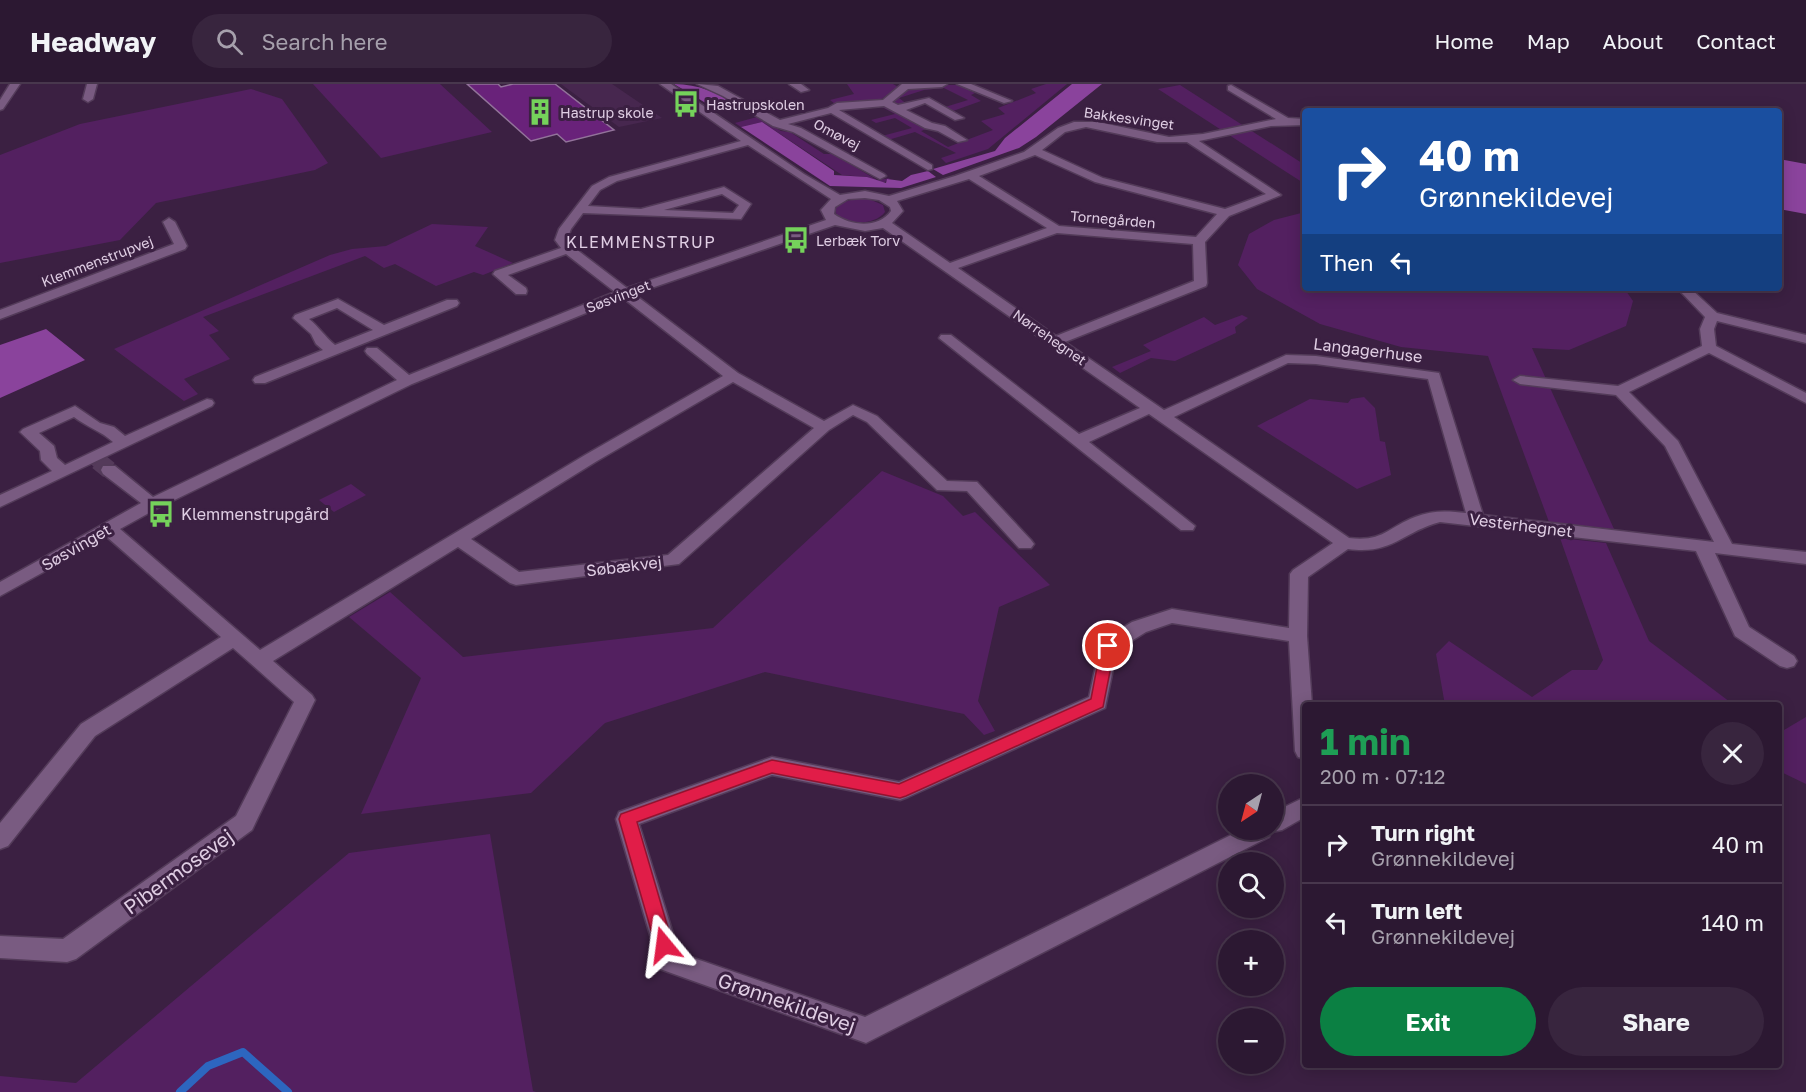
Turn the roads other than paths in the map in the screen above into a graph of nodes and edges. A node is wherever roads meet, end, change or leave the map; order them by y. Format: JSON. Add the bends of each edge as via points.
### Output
{"nodes":[{"id":1,"x":15,"y":84,"type":"edge"},
{"id":2,"x":92,"y":84,"type":"edge"},
{"id":3,"x":665,"y":84,"type":"edge"},
{"id":4,"x":702,"y":84,"type":"edge"},
{"id":5,"x":730,"y":84,"type":"edge"},
{"id":6,"x":794,"y":84,"type":"edge"},
{"id":7,"x":942,"y":84,"type":"edge"},
{"id":8,"x":962,"y":84,"type":"edge"},
{"id":9,"x":903,"y":85,"type":"edge"},
{"id":10,"x":1231,"y":88,"type":"dead end"},
{"id":11,"x":804,"y":90,"type":"dead end"},
{"id":12,"x":88,"y":99,"type":"dead end"},
{"id":13,"x":1007,"y":101,"type":"dead end"},
{"id":14,"x":741,"y":102,"type":"junction"},
{"id":15,"x":886,"y":103,"type":"junction"},
{"id":16,"x":0,"y":107,"type":"edge"},
{"id":17,"x":897,"y":109,"type":"junction"},
{"id":18,"x":832,"y":110,"type":"junction"},
{"id":19,"x":757,"y":111,"type":"junction"},
{"id":20,"x":959,"y":118,"type":"dead end"},
{"id":21,"x":1284,"y":120,"type":"junction"},
{"id":22,"x":720,"y":121,"type":"junction"},
{"id":23,"x":1302,"y":122,"type":"edge"},
{"id":24,"x":777,"y":124,"type":"junction"},
{"id":25,"x":1188,"y":138,"type":"junction"},
{"id":26,"x":962,"y":140,"type":"dead end"},
{"id":27,"x":749,"y":142,"type":"junction"},
{"id":28,"x":1036,"y":151,"type":"junction"},
{"id":29,"x":928,"y":167,"type":"dead end"},
{"id":30,"x":968,"y":174,"type":"junction"},
{"id":31,"x":880,"y":176,"type":"dead end"},
{"id":32,"x":839,"y":199,"type":"junction"},
{"id":33,"x":889,"y":201,"type":"junction"},
{"id":34,"x":582,"y":208,"type":"junction"},
{"id":35,"x":642,"y":212,"type":"junction"},
{"id":36,"x":1226,"y":213,"type":"junction"},
{"id":37,"x":834,"y":221,"type":"junction"},
{"id":38,"x":169,"y":222,"type":"dead end"},
{"id":39,"x":884,"y":223,"type":"junction"},
{"id":40,"x":1056,"y":229,"type":"junction"},
{"id":41,"x":1199,"y":241,"type":"junction"},
{"id":42,"x":568,"y":249,"type":"junction"},
{"id":43,"x":950,"y":267,"type":"junction"},
{"id":44,"x":521,"y":291,"type":"dead end"},
{"id":45,"x":1686,"y":291,"type":"edge"},
{"id":46,"x":624,"y":293,"type":"junction"},
{"id":47,"x":452,"y":303,"type":"dead end"},
{"id":48,"x":0,"y":315,"type":"edge"},
{"id":49,"x":1712,"y":316,"type":"junction"},
{"id":50,"x":382,"y":330,"type":"junction"},
{"id":51,"x":946,"y":338,"type":"dead end"},
{"id":52,"x":1806,"y":339,"type":"edge"},
{"id":53,"x":1056,"y":341,"type":"junction"},
{"id":54,"x":1709,"y":348,"type":"junction"},
{"id":55,"x":333,"y":351,"type":"junction"},
{"id":56,"x":372,"y":351,"type":"dead end"},
{"id":57,"x":733,"y":376,"type":"junction"},
{"id":58,"x":260,"y":380,"type":"dead end"},
{"id":59,"x":1520,"y":380,"type":"dead end"},
{"id":60,"x":407,"y":381,"type":"junction"},
{"id":61,"x":1620,"y":391,"type":"junction"},
{"id":62,"x":1806,"y":399,"type":"edge"},
{"id":63,"x":207,"y":403,"type":"dead end"},
{"id":64,"x":1155,"y":413,"type":"junction"},
{"id":65,"x":824,"y":427,"type":"junction"},
{"id":66,"x":1077,"y":441,"type":"junction"},
{"id":67,"x":122,"y":442,"type":"junction"},
{"id":68,"x":109,"y":470,"type":"tunnel mouth"},
{"id":69,"x":62,"y":471,"type":"junction"},
{"id":70,"x":0,"y":502,"type":"edge"},
{"id":71,"x":152,"y":504,"type":"junction"},
{"id":72,"x":1476,"y":519,"type":"junction"},
{"id":73,"x":1187,"y":526,"type":"dead end"},
{"id":74,"x":108,"y":528,"type":"junction"},
{"id":75,"x":458,"y":538,"type":"junction"},
{"id":76,"x":1345,"y":543,"type":"junction"},
{"id":77,"x":1025,"y":544,"type":"dead end"},
{"id":78,"x":1702,"y":545,"type":"junction"},
{"id":79,"x":1726,"y":548,"type":"junction"},
{"id":80,"x":1806,"y":558,"type":"edge"},
{"id":81,"x":0,"y":590,"type":"edge"},
{"id":82,"x":1298,"y":636,"type":"junction"},
{"id":83,"x":234,"y":638,"type":"junction"},
{"id":84,"x":260,"y":659,"type":"junction"},
{"id":85,"x":1787,"y":661,"type":"dead end"},
{"id":86,"x":1302,"y":702,"type":"edge"},
{"id":87,"x":1302,"y":808,"type":"edge"},
{"id":88,"x":1284,"y":818,"type":"edge"},
{"id":89,"x":0,"y":839,"type":"edge"},
{"id":90,"x":1242,"y":840,"type":"edge"},
{"id":91,"x":0,"y":946,"type":"edge"}],
"edges":[{"from":1,"to":16,"type":"street"},
{"from":2,"to":12,"type":"street"},
{"from":3,"to":22,"type":"street"},
{"from":4,"to":14,"type":"street","name":"Omøvej","via":[[719,88]]},
{"from":5,"to":14,"type":"street","via":[[753,99]]},
{"from":6,"to":11,"type":"street"},
{"from":7,"to":9,"type":"street"},
{"from":8,"to":13,"type":"street"},
{"from":9,"to":15,"type":"street"},
{"from":10,"to":21,"type":"street"},
{"from":14,"to":19,"type":"street","name":"Omøvej"},
{"from":15,"to":17,"type":"street"},
{"from":15,"to":18,"type":"street","name":"Omøvej","via":[[848,104]]},
{"from":17,"to":20,"type":"street","via":[[926,100]]},
{"from":17,"to":26,"type":"street"},
{"from":18,"to":24,"type":"street","name":"Omøvej"},
{"from":18,"to":29,"type":"street","name":"Omøvej"},
{"from":19,"to":22,"type":"street"},
{"from":19,"to":24,"type":"street","name":"Omøvej"},
{"from":21,"to":23,"type":"street"},
{"from":21,"to":25,"type":"street","name":"Bakkesvinget"},
{"from":22,"to":27,"type":"street"},
{"from":24,"to":31,"type":"street","name":"Omøvej","via":[[797,130]]},
{"from":25,"to":28,"type":"street","name":"Bakkesvinget","via":[[1156,139],[1096,126],[1073,126],[1058,132]]},
{"from":25,"to":36,"type":"street","via":[[1275,195]]},
{"from":27,"to":32,"type":"street"},
{"from":27,"to":34,"type":"street","via":[[612,179],[596,188]]},
{"from":28,"to":30,"type":"street","name":"Bakkesvinget"},
{"from":28,"to":36,"type":"street","name":"Tornegården","via":[[1099,180]]},
{"from":30,"to":33,"type":"street","name":"Bakkesvinget"},
{"from":30,"to":40,"type":"street","name":"Tornegården"},
{"from":32,"to":33,"type":"street","via":[[864,195]]},
{"from":32,"to":37,"type":"street","via":[[827,210]]},
{"from":33,"to":39,"type":"street","via":[[897,211]]},
{"from":34,"to":35,"type":"street"},
{"from":34,"to":42,"type":"street","via":[[561,240]]},
{"from":35,"to":35,"type":"street","via":[[737,217],[745,204],[724,190]]},
{"from":36,"to":41,"type":"street"},
{"from":37,"to":39,"type":"street","via":[[859,227]]},
{"from":37,"to":46,"type":"street","name":"Søsvinget"},
{"from":38,"to":48,"type":"street","name":"Klemmenstrupvej","via":[[181,246]]},
{"from":39,"to":43,"type":"street","name":"Nørrehegnet"},
{"from":40,"to":41,"type":"street","name":"Tornegården"},
{"from":40,"to":43,"type":"street"},
{"from":41,"to":53,"type":"street","via":[[1201,283]]},
{"from":42,"to":44,"type":"street","via":[[499,274]]},
{"from":42,"to":46,"type":"street"},
{"from":43,"to":53,"type":"street","name":"Nørrehegnet"},
{"from":45,"to":49,"type":"street"},
{"from":46,"to":57,"type":"street"},
{"from":46,"to":60,"type":"street","name":"Søsvinget"},
{"from":47,"to":50,"type":"street"},
{"from":49,"to":52,"type":"street"},
{"from":49,"to":54,"type":"street","via":[[1707,329]]},
{"from":50,"to":55,"type":"street"},
{"from":50,"to":55,"type":"street","via":[[338,303],[300,318]]},
{"from":51,"to":66,"type":"street"},
{"from":53,"to":64,"type":"street","name":"Nørrehegnet"},
{"from":54,"to":61,"type":"street"},
{"from":54,"to":62,"type":"street"},
{"from":55,"to":58,"type":"street"},
{"from":56,"to":60,"type":"street"},
{"from":57,"to":65,"type":"street"},
{"from":57,"to":75,"type":"street"},
{"from":59,"to":61,"type":"street"},
{"from":60,"to":71,"type":"street","name":"Søsvinget"},
{"from":61,"to":79,"type":"street","via":[[1672,444]]},
{"from":63,"to":67,"type":"street"},
{"from":64,"to":66,"type":"street"},
{"from":64,"to":72,"type":"street","name":"Langagerhuse","via":[[1286,359],[1434,376]]},
{"from":64,"to":76,"type":"street","name":"Nørrehegnet"},
{"from":65,"to":75,"type":"street","name":"Søbækvej","via":[[673,560],[516,579]]},
{"from":65,"to":77,"type":"street","name":"Søbækvej","via":[[853,409],[872,419],[943,486],[971,486]]},
{"from":66,"to":73,"type":"street"},
{"from":67,"to":69,"type":"street"},
{"from":67,"to":69,"type":"street","via":[[75,411],[28,432],[48,449],[49,460]]},
{"from":68,"to":71,"type":"street"},
{"from":69,"to":70,"type":"street"},
{"from":71,"to":74,"type":"street","name":"Søsvinget"},
{"from":72,"to":76,"type":"street","name":"Vesterhegnet","via":[[1440,516],[1421,521],[1382,543]]},
{"from":72,"to":78,"type":"street","name":"Vesterhegnet"},
{"from":74,"to":81,"type":"street","name":"Søsvinget"},
{"from":74,"to":83,"type":"street","name":"Pibermosevej"},
{"from":75,"to":84,"type":"street"},
{"from":76,"to":82,"type":"street","via":[[1299,574]]},
{"from":78,"to":79,"type":"street","name":"Vesterhegnet"},
{"from":78,"to":85,"type":"street","via":[[1742,631]]},
{"from":79,"to":80,"type":"street","name":"Vesterhegnet"},
{"from":82,"to":86,"type":"street"},
{"from":82,"to":90,"type":"street","name":"Grønnekildevej","via":[[1172,616],[1132,630],[1108,646],[1098,702],[900,791],[772,766],[627,819],[669,961],[866,1030]]},
{"from":83,"to":84,"type":"street","name":"Pibermosevej"},
{"from":83,"to":89,"type":"street","via":[[87,730]]},
{"from":84,"to":91,"type":"street","name":"Pibermosevej","via":[[304,700],[244,823],[67,951]]},
{"from":87,"to":88,"type":"street"}]}
